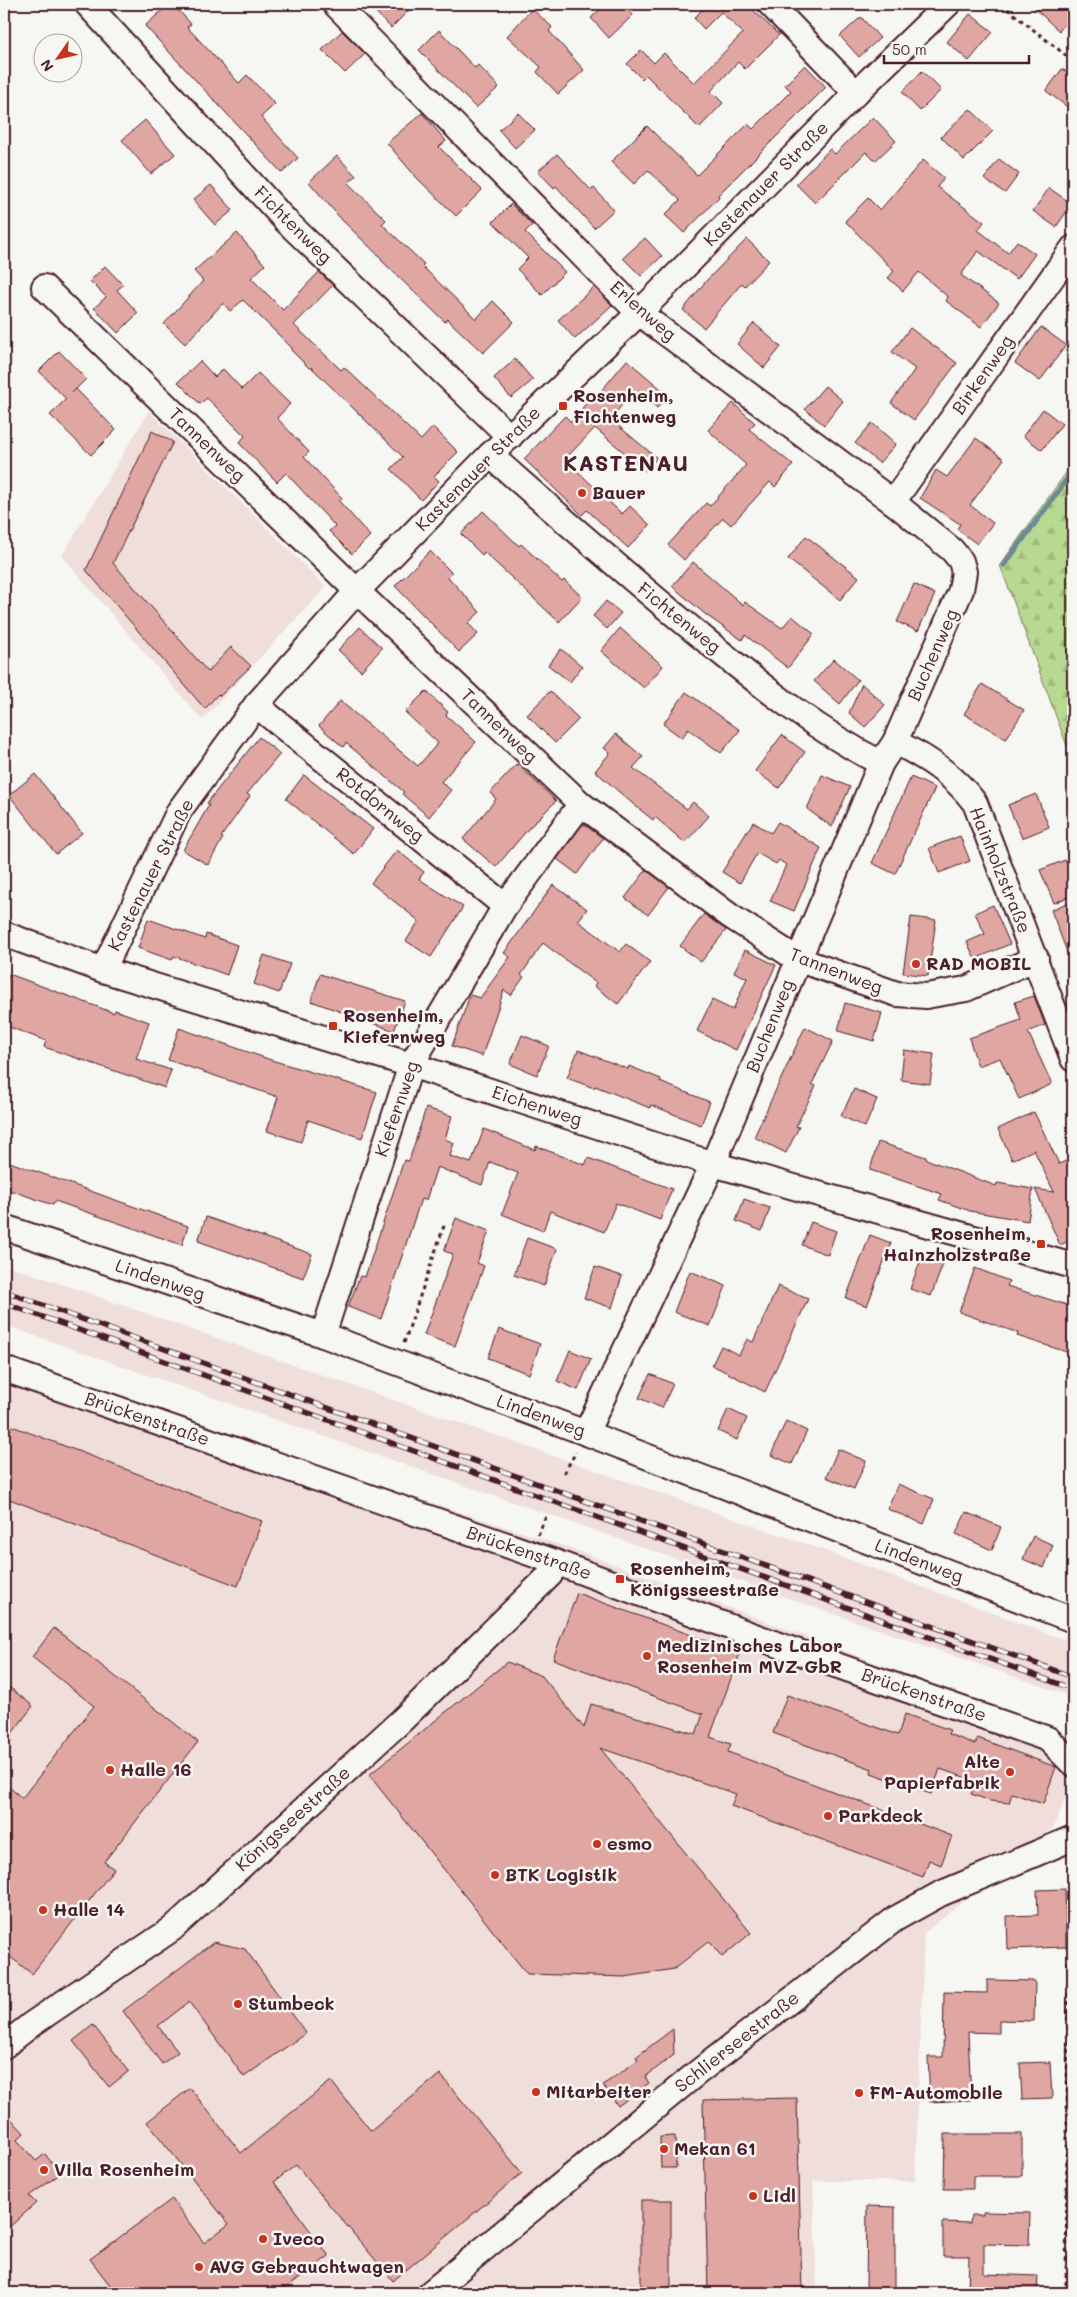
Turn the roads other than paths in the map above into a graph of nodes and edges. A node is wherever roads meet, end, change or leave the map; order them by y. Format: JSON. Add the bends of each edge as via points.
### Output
{"nodes":[{"id":1,"x":87,"y":4,"type":"edge"},
{"id":2,"x":335,"y":4,"type":"edge"},
{"id":3,"x":770,"y":4,"type":"edge"},
{"id":4,"x":948,"y":4,"type":"edge"},
{"id":5,"x":856,"y":93,"type":"junction"},
{"id":6,"x":1073,"y":248,"type":"edge"},
{"id":7,"x":44,"y":288,"type":"dead end"},
{"id":8,"x":639,"y":313,"type":"junction"},
{"id":9,"x":510,"y":437,"type":"junction"},
{"id":10,"x":490,"y":455,"type":"junction"},
{"id":11,"x":892,"y":502,"type":"junction"},
{"id":12,"x":962,"y":590,"type":"joint"},
{"id":13,"x":357,"y":591,"type":"junction"},
{"id":14,"x":256,"y":704,"type":"junction"},
{"id":15,"x":894,"y":742,"type":"junction"},
{"id":16,"x":881,"y":763,"type":"junction"},
{"id":17,"x":581,"y":804,"type":"junction"},
{"id":18,"x":505,"y":906,"type":"junction"},
{"id":19,"x":4,"y":934,"type":"edge"},
{"id":20,"x":1036,"y":958,"type":"junction"},
{"id":21,"x":797,"y":959,"type":"junction"},
{"id":22,"x":103,"y":970,"type":"junction"},
{"id":23,"x":1073,"y":1059,"type":"edge"},
{"id":24,"x":410,"y":1064,"type":"junction"},
{"id":25,"x":713,"y":1164,"type":"junction"},
{"id":26,"x":4,"y":1227,"type":"edge"},
{"id":27,"x":1073,"y":1266,"type":"edge"},
{"id":28,"x":323,"y":1335,"type":"junction"},
{"id":29,"x":4,"y":1369,"type":"edge"},
{"id":30,"x":586,"y":1433,"type":"junction"},
{"id":31,"x":555,"y":1562,"type":"junction"},
{"id":32,"x":1073,"y":1620,"type":"edge"},
{"id":33,"x":1073,"y":1764,"type":"edge"},
{"id":34,"x":1073,"y":1838,"type":"edge"},
{"id":35,"x":4,"y":2046,"type":"edge"},
{"id":36,"x":430,"y":2293,"type":"edge"}],
"edges":[{"from":1,"to":9,"type":"street","name":"Fichtenweg","via":[[286,221]]},
{"from":2,"to":8,"type":"street","name":"Erlenweg"},
{"from":3,"to":5,"type":"street"},
{"from":4,"to":5,"type":"street","name":"Kastenauer Straße"},
{"from":5,"to":8,"type":"street","name":"Kastenauer Straße"},
{"from":6,"to":11,"type":"street","name":"Birkenweg"},
{"from":7,"to":13,"type":"street","name":"Tannenweg"},
{"from":8,"to":9,"type":"street","name":"Kastenauer Straße"},
{"from":8,"to":11,"type":"street","name":"Erlenweg"},
{"from":9,"to":10,"type":"street","name":"Kastenauer Straße"},
{"from":10,"to":13,"type":"street","name":"Kastenauer Straße"},
{"from":10,"to":16,"type":"street","name":"Fichtenweg","via":[[653,598],[787,706],[852,749]]},
{"from":11,"to":12,"type":"street","name":"Erlenweg","via":[[952,550],[961,561],[964,572]]},
{"from":12,"to":15,"type":"street","name":"Buchenweg"},
{"from":13,"to":14,"type":"street","name":"Kastenauer Straße"},
{"from":13,"to":17,"type":"street","name":"Tannenweg"},
{"from":14,"to":18,"type":"street","name":"Rotdornweg"},
{"from":14,"to":22,"type":"street","name":"Kastenauer Straße","via":[[179,811]]},
{"from":15,"to":16,"type":"street","name":"Buchenweg"},
{"from":15,"to":20,"type":"street","name":"Hainholzstraße","via":[[922,755],[946,772],[962,785],[975,803]]},
{"from":16,"to":21,"type":"street","name":"Buchenweg"},
{"from":17,"to":18,"type":"street","name":"Kiefernweg"},
{"from":17,"to":21,"type":"street","name":"Tannenweg","via":[[730,916]]},
{"from":18,"to":24,"type":"street","name":"Kiefernweg"},
{"from":19,"to":22,"type":"street","name":"Eichenweg"},
{"from":20,"to":21,"type":"street","name":"Tannenweg","via":[[966,989],[926,996],[897,994]]},
{"from":20,"to":23,"type":"street","name":"Hainholzstraße"},
{"from":21,"to":25,"type":"street","name":"Buchenweg"},
{"from":22,"to":24,"type":"street","name":"Eichenweg"},
{"from":24,"to":25,"type":"street","name":"Eichenweg"},
{"from":24,"to":28,"type":"street","name":"Kiefernweg"},
{"from":25,"to":27,"type":"street","name":"Eichenweg"},
{"from":25,"to":30,"type":"street","name":"Buchenweg"},
{"from":26,"to":28,"type":"street","name":"Lindenweg"},
{"from":28,"to":30,"type":"street","name":"Lindenweg"},
{"from":29,"to":31,"type":"street","name":"Brückenstraße"},
{"from":30,"to":32,"type":"street","name":"Lindenweg"},
{"from":31,"to":33,"type":"street","name":"Brückenstraße","via":[[787,1648],[1048,1739]]},
{"from":31,"to":35,"type":"street","name":"Königsseestraße","via":[[550,1575],[402,1720],[172,1929]]},
{"from":34,"to":36,"type":"street","name":"Schlierseestraße","via":[[940,1894],[895,1919],[697,2073]]}]}
